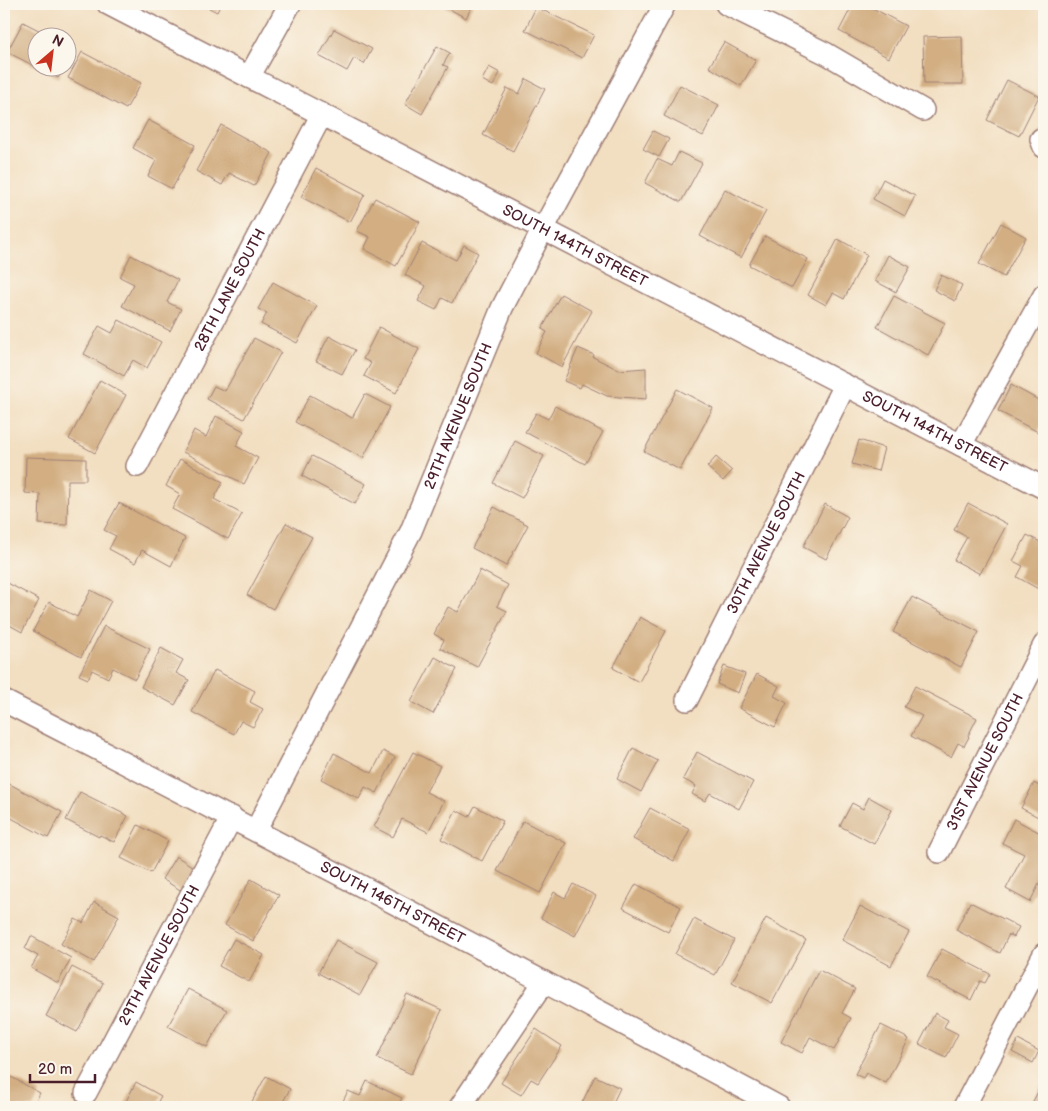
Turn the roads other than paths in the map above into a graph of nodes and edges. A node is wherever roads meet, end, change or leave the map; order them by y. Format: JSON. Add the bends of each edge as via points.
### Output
{"nodes":[{"id":1,"x":108,"y":4,"type":"edge"},
{"id":2,"x":290,"y":4,"type":"edge"},
{"id":3,"x":665,"y":4,"type":"edge"},
{"id":4,"x":726,"y":4,"type":"edge"},
{"id":5,"x":249,"y":77,"type":"junction"},
{"id":6,"x":923,"y":110,"type":"dead end"},
{"id":7,"x":322,"y":114,"type":"junction"},
{"id":8,"x":543,"y":229,"type":"junction"},
{"id":9,"x":1044,"y":295,"type":"edge"},
{"id":10,"x":845,"y":385,"type":"junction"},
{"id":11,"x":961,"y":445,"type":"junction"},
{"id":12,"x":137,"y":466,"type":"dead end"},
{"id":13,"x":1044,"y":488,"type":"edge"},
{"id":14,"x":1044,"y":645,"type":"edge"},
{"id":15,"x":687,"y":700,"type":"dead end"},
{"id":16,"x":4,"y":701,"type":"edge"},
{"id":17,"x":232,"y":817,"type":"junction"},
{"id":18,"x":256,"y":830,"type":"junction"},
{"id":19,"x":939,"y":852,"type":"dead end"},
{"id":20,"x":1044,"y":954,"type":"edge"},
{"id":21,"x":544,"y":982,"type":"junction"},
{"id":22,"x":86,"y":1093,"type":"dead end"},
{"id":23,"x":460,"y":1107,"type":"edge"},
{"id":24,"x":779,"y":1107,"type":"edge"},
{"id":25,"x":964,"y":1107,"type":"edge"}],
"edges":[{"from":1,"to":5,"type":"street","name":"SOUTH 144TH STREET"},
{"from":2,"to":5,"type":"street"},
{"from":3,"to":8,"type":"street","name":"29TH AVENUE SOUTH"},
{"from":4,"to":6,"type":"street","via":[[827,54]]},
{"from":5,"to":7,"type":"street","name":"SOUTH 144TH STREET"},
{"from":7,"to":8,"type":"street","name":"SOUTH 144TH STREET"},
{"from":7,"to":12,"type":"street","name":"28TH LANE SOUTH"},
{"from":8,"to":10,"type":"street","name":"SOUTH 144TH STREET"},
{"from":8,"to":18,"type":"street","name":"29TH AVENUE SOUTH","via":[[502,308],[411,531]]},
{"from":9,"to":11,"type":"street"},
{"from":10,"to":11,"type":"street","name":"SOUTH 144TH STREET"},
{"from":10,"to":15,"type":"street","name":"30TH AVENUE SOUTH"},
{"from":11,"to":13,"type":"street","name":"SOUTH 144TH STREET"},
{"from":14,"to":19,"type":"street","name":"31ST AVENUE SOUTH"},
{"from":16,"to":17,"type":"street","name":"SOUTH 146TH STREET"},
{"from":17,"to":18,"type":"street","name":"SOUTH 146TH STREET"},
{"from":17,"to":22,"type":"street","name":"29TH AVENUE SOUTH"},
{"from":18,"to":21,"type":"street","name":"SOUTH 146TH STREET"},
{"from":20,"to":25,"type":"street"},
{"from":21,"to":23,"type":"street"},
{"from":21,"to":24,"type":"street","name":"SOUTH 146TH STREET"}]}
